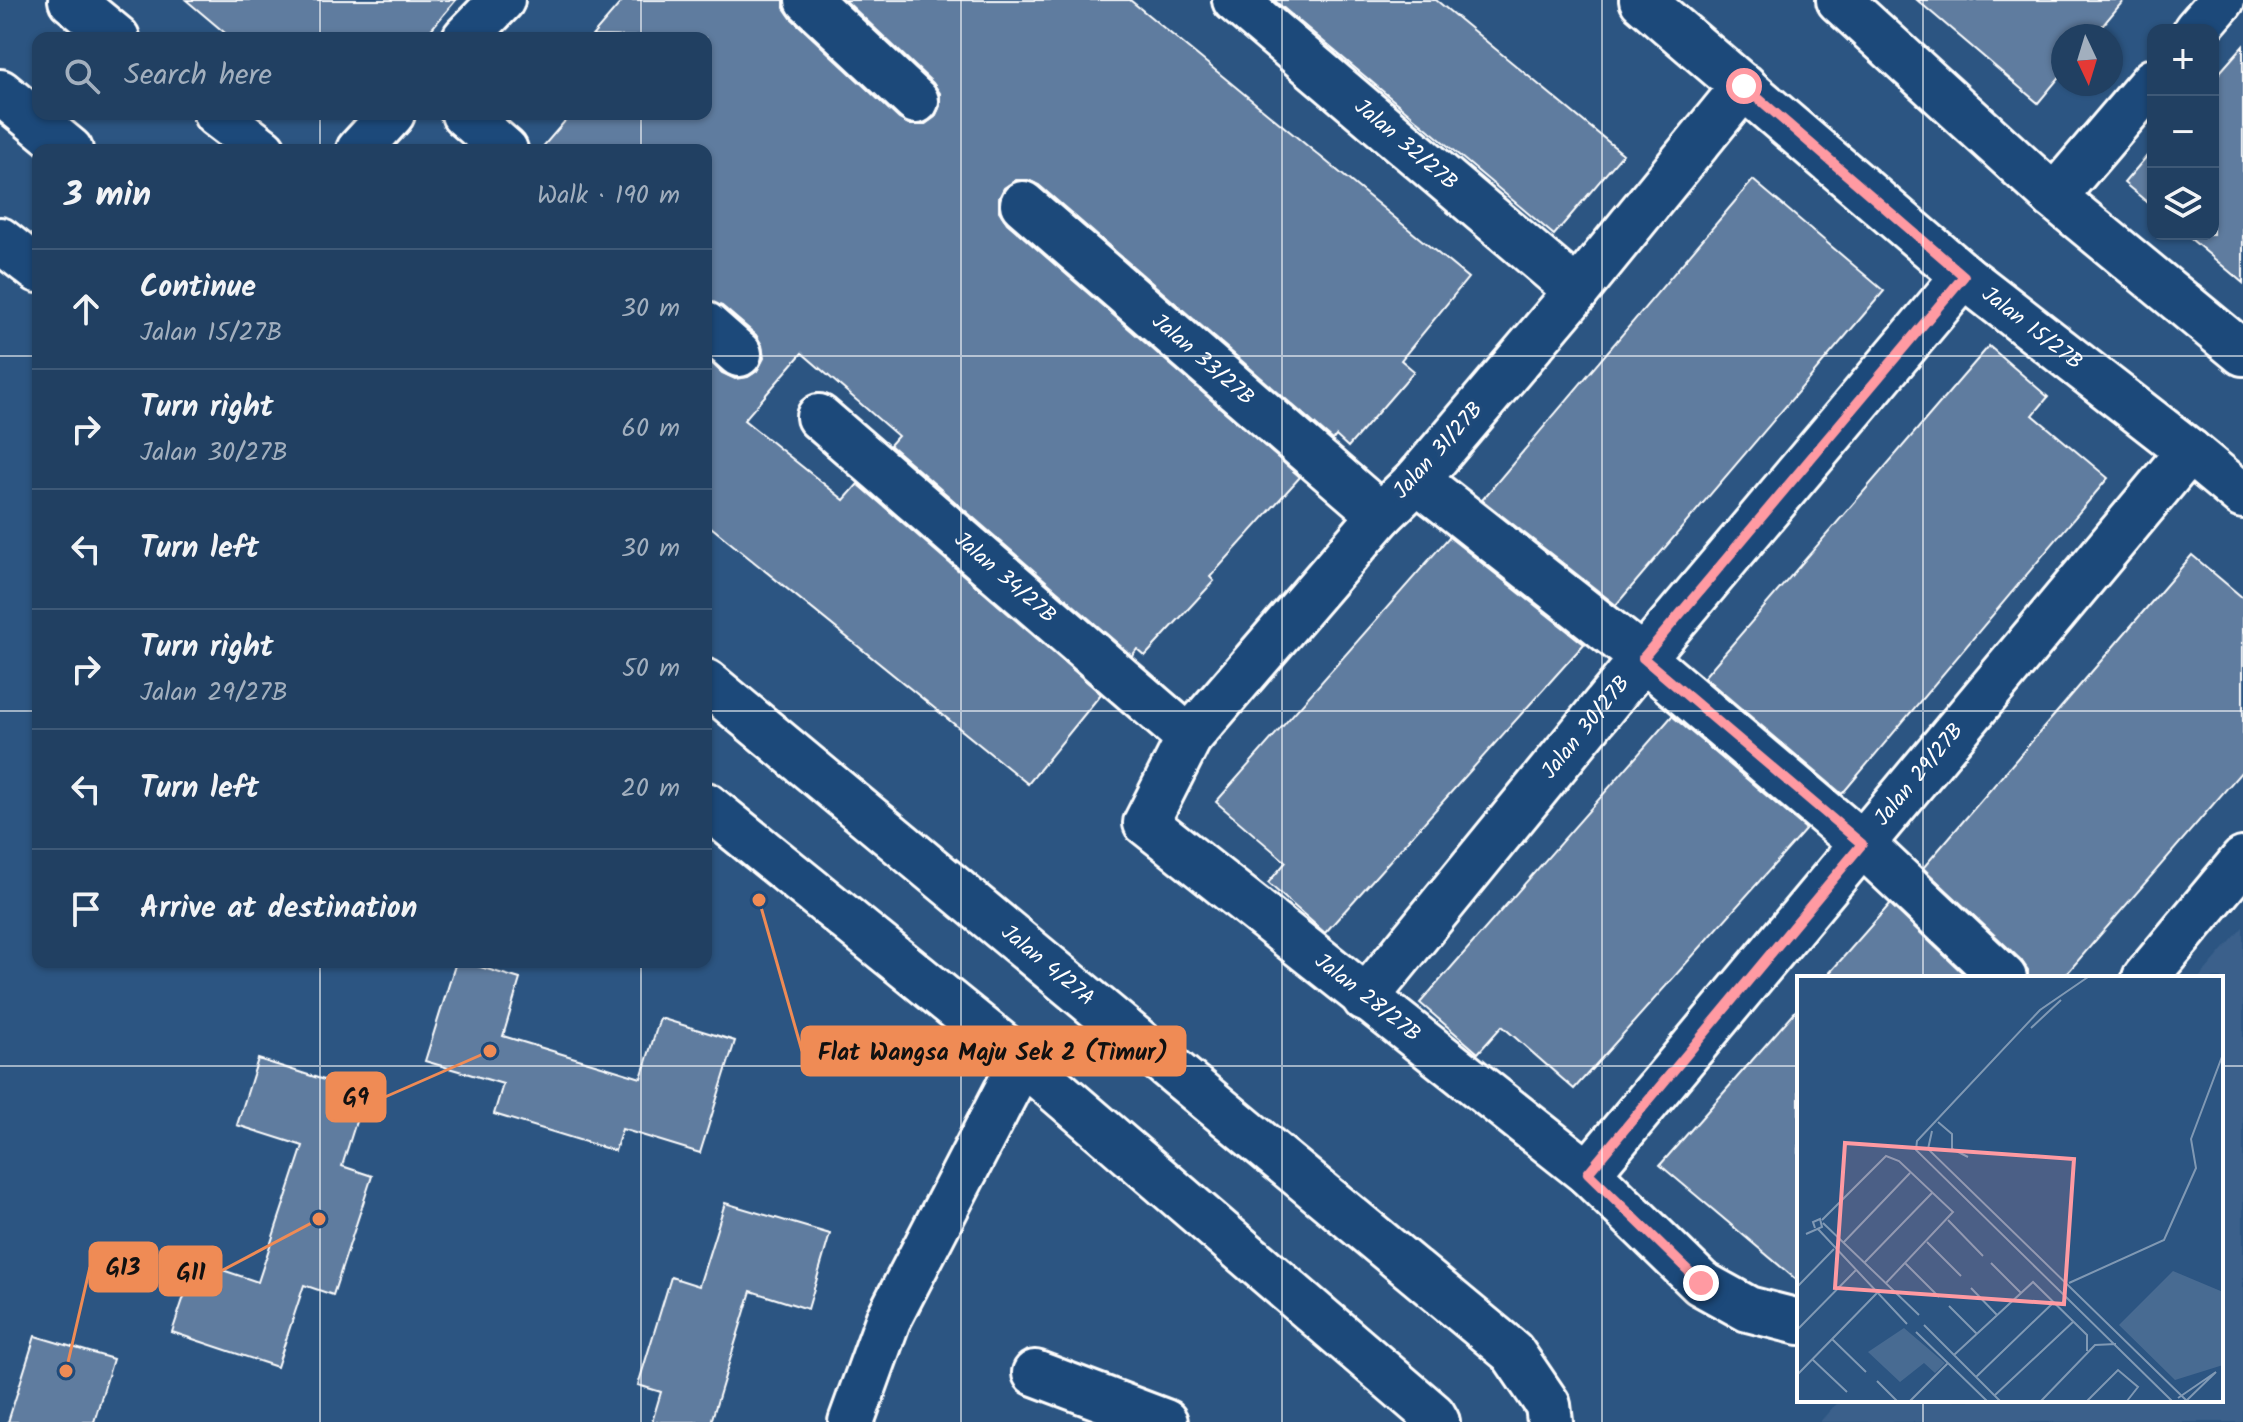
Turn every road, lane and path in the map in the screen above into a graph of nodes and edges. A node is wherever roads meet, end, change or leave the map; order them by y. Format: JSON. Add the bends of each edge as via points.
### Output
{"nodes":[{"id":1,"x":502,"y":0,"type":"edge"},
{"id":2,"x":808,"y":0,"type":"edge"},
{"id":3,"x":1235,"y":0,"type":"edge"},
{"id":4,"x":1642,"y":0,"type":"edge"},
{"id":5,"x":1839,"y":0,"type":"edge"},
{"id":6,"x":2222,"y":0,"type":"edge"},
{"id":7,"x":2201,"y":24,"type":"edge"},
{"id":8,"x":471,"y":32,"type":"edge"},
{"id":9,"x":1744,"y":86,"type":"junction"},
{"id":10,"x":2147,"y":88,"type":"edge"},
{"id":11,"x":0,"y":92,"type":"edge"},
{"id":12,"x":916,"y":101,"type":"dead end"},
{"id":13,"x":32,"y":119,"type":"edge"},
{"id":14,"x":34,"y":120,"type":"edge"},
{"id":15,"x":224,"y":120,"type":"edge"},
{"id":16,"x":386,"y":120,"type":"edge"},
{"id":17,"x":471,"y":120,"type":"edge"},
{"id":18,"x":63,"y":144,"type":"edge"},
{"id":19,"x":255,"y":144,"type":"edge"},
{"id":20,"x":364,"y":144,"type":"edge"},
{"id":21,"x":498,"y":144,"type":"edge"},
{"id":22,"x":2054,"y":197,"type":"junction"},
{"id":23,"x":1023,"y":204,"type":"dead end"},
{"id":24,"x":0,"y":240,"type":"edge"},
{"id":25,"x":32,"y":265,"type":"edge"},
{"id":26,"x":1964,"y":276,"type":"junction"},
{"id":27,"x":1577,"y":291,"type":"junction"},
{"id":28,"x":712,"y":330,"type":"edge"},
{"id":29,"x":2243,"y":353,"type":"edge"},
{"id":30,"x":739,"y":354,"type":"dead end"},
{"id":31,"x":819,"y":417,"type":"dead end"},
{"id":32,"x":2189,"y":451,"type":"junction"},
{"id":33,"x":1417,"y":480,"type":"junction"},
{"id":34,"x":2243,"y":496,"type":"edge"},
{"id":35,"x":1381,"y":515,"type":"junction"},
{"id":36,"x":1643,"y":658,"type":"junction"},
{"id":37,"x":712,"y":687,"type":"edge"},
{"id":38,"x":1189,"y":738,"type":"junction"},
{"id":39,"x":712,"y":810,"type":"edge"},
{"id":40,"x":1146,"y":823,"type":"joint"},
{"id":41,"x":1862,"y":844,"type":"junction"},
{"id":42,"x":2243,"y":860,"type":"edge"},
{"id":43,"x":2002,"y":976,"type":"edge"},
{"id":44,"x":2147,"y":976,"type":"edge"},
{"id":45,"x":1365,"y":999,"type":"junction"},
{"id":46,"x":1022,"y":1061,"type":"junction"},
{"id":47,"x":1588,"y":1173,"type":"junction"},
{"id":48,"x":1797,"y":1321,"type":"edge"},
{"id":49,"x":1035,"y":1373,"type":"dead end"},
{"id":50,"x":851,"y":1422,"type":"edge"},
{"id":51,"x":1165,"y":1422,"type":"edge"},
{"id":52,"x":1437,"y":1422,"type":"edge"},
{"id":53,"x":1550,"y":1422,"type":"edge"}],
"edges":[{"from":1,"to":8,"type":"street"},
{"from":2,"to":12,"type":"street"},
{"from":3,"to":27,"type":"street","name":"Jalan 32/27B"},
{"from":4,"to":9,"type":"street","name":"Jalan 15/27B"},
{"from":5,"to":22,"type":"street"},
{"from":6,"to":7,"type":"street"},
{"from":9,"to":26,"type":"street","name":"Jalan 15/27B"},
{"from":9,"to":27,"type":"street","name":"Jalan 31/27B"},
{"from":10,"to":22,"type":"street"},
{"from":11,"to":13,"type":"street"},
{"from":14,"to":18,"type":"street"},
{"from":15,"to":19,"type":"street"},
{"from":16,"to":20,"type":"street"},
{"from":17,"to":21,"type":"street"},
{"from":22,"to":29,"type":"street"},
{"from":23,"to":35,"type":"street","name":"Jalan 33/27B"},
{"from":24,"to":25,"type":"street"},
{"from":26,"to":32,"type":"street","name":"Jalan 15/27B"},
{"from":26,"to":36,"type":"street","name":"Jalan 30/27B"},
{"from":27,"to":33,"type":"street","name":"Jalan 31/27B"},
{"from":28,"to":30,"type":"street"},
{"from":31,"to":38,"type":"street","name":"Jalan 34/27B"},
{"from":32,"to":34,"type":"street","name":"Jalan 15/27B"},
{"from":32,"to":41,"type":"street","name":"Jalan 29/27B"},
{"from":33,"to":35,"type":"street","name":"Jalan 31/27B"},
{"from":33,"to":36,"type":"street"},
{"from":35,"to":38,"type":"street","name":"Jalan 31/27B"},
{"from":36,"to":41,"type":"street"},
{"from":36,"to":45,"type":"street","name":"Jalan 30/27B"},
{"from":37,"to":53,"type":"street","name":"Jalan 4/27A","via":[[1512,1352],[1548,1405]]},
{"from":38,"to":40,"type":"street","name":"Jalan 31/27B"},
{"from":39,"to":46,"type":"street"},
{"from":40,"to":45,"type":"street","name":"Jalan 28/27B"},
{"from":41,"to":43,"type":"street"},
{"from":41,"to":47,"type":"street","name":"Jalan 29/27B"},
{"from":42,"to":44,"type":"street"},
{"from":45,"to":47,"type":"street","name":"Jalan 28/27B"},
{"from":46,"to":50,"type":"street","via":[[888,1320]]},
{"from":46,"to":52,"type":"street"},
{"from":47,"to":48,"type":"street","name":"Jalan 28/27B","via":[[1701,1283],[1748,1309]]},
{"from":49,"to":51,"type":"street"}]}
